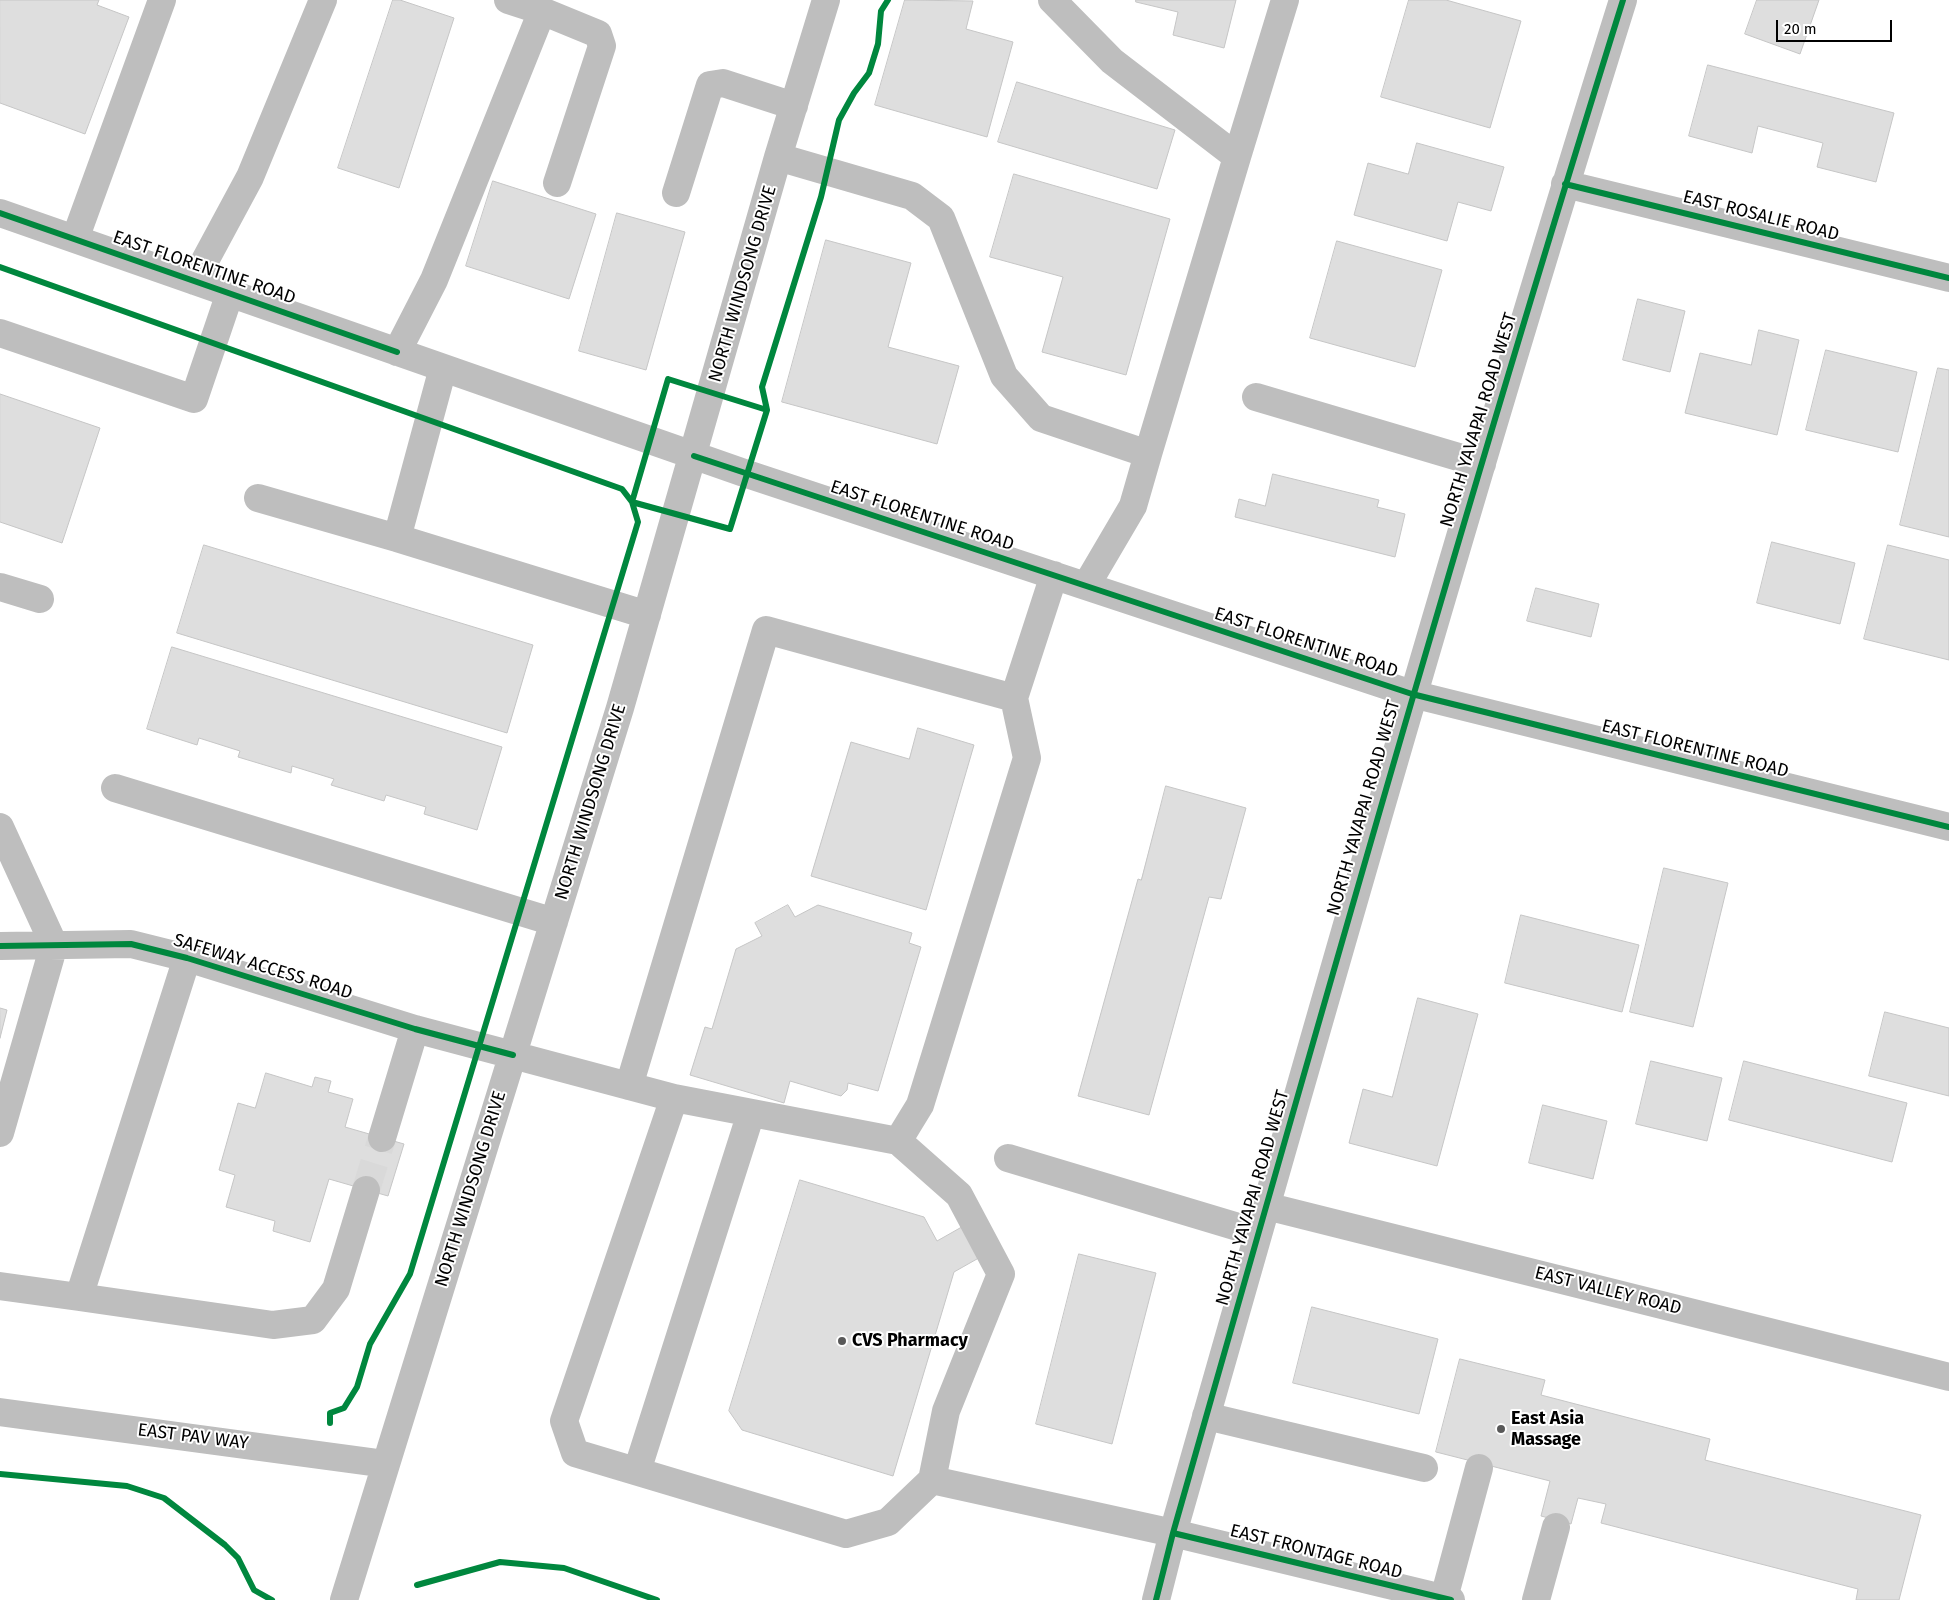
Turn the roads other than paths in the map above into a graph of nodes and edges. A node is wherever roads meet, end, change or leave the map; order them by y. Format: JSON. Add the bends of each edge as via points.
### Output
{"nodes":[{"id":1,"x":162,"y":0,"type":"edge"},
{"id":2,"x":323,"y":0,"type":"edge"},
{"id":3,"x":508,"y":0,"type":"edge"},
{"id":4,"x":826,"y":0,"type":"edge"},
{"id":5,"x":1052,"y":0,"type":"edge"},
{"id":6,"x":1284,"y":0,"type":"edge"},
{"id":7,"x":1623,"y":0,"type":"edge"},
{"id":8,"x":542,"y":11,"type":"junction"},
{"id":9,"x":794,"y":106,"type":"junction"},
{"id":10,"x":778,"y":157,"type":"junction"},
{"id":11,"x":1237,"y":157,"type":"junction"},
{"id":12,"x":557,"y":183,"type":"dead end"},
{"id":13,"x":1566,"y":184,"type":"junction"},
{"id":14,"x":676,"y":193,"type":"dead end"},
{"id":15,"x":0,"y":213,"type":"edge"},
{"id":16,"x":75,"y":239,"type":"junction"},
{"id":17,"x":1949,"y":278,"type":"edge"},
{"id":18,"x":194,"y":281,"type":"junction"},
{"id":19,"x":230,"y":294,"type":"junction"},
{"id":20,"x":0,"y":333,"type":"edge"},
{"id":21,"x":397,"y":352,"type":"junction"},
{"id":22,"x":443,"y":368,"type":"junction"},
{"id":23,"x":1256,"y":397,"type":"dead end"},
{"id":24,"x":1148,"y":454,"type":"junction"},
{"id":25,"x":694,"y":456,"type":"junction"},
{"id":26,"x":1482,"y":464,"type":"junction"},
{"id":27,"x":258,"y":498,"type":"dead end"},
{"id":28,"x":398,"y":538,"type":"junction"},
{"id":29,"x":1054,"y":575,"type":"junction"},
{"id":30,"x":0,"y":586,"type":"edge"},
{"id":31,"x":1086,"y":586,"type":"junction"},
{"id":32,"x":40,"y":599,"type":"dead end"},
{"id":33,"x":647,"y":614,"type":"junction"},
{"id":34,"x":1412,"y":694,"type":"junction"},
{"id":35,"x":1014,"y":698,"type":"junction"},
{"id":36,"x":115,"y":788,"type":"dead end"},
{"id":37,"x":0,"y":827,"type":"edge"},
{"id":38,"x":1949,"y":827,"type":"edge"},
{"id":39,"x":554,"y":922,"type":"junction"},
{"id":40,"x":54,"y":945,"type":"junction"},
{"id":41,"x":0,"y":946,"type":"edge"},
{"id":42,"x":187,"y":958,"type":"junction"},
{"id":43,"x":414,"y":1029,"type":"junction"},
{"id":44,"x":513,"y":1055,"type":"junction"},
{"id":45,"x":628,"y":1086,"type":"junction"},
{"id":46,"x":674,"y":1098,"type":"junction"},
{"id":47,"x":751,"y":1113,"type":"junction"},
{"id":48,"x":0,"y":1133,"type":"edge"},
{"id":49,"x":382,"y":1138,"type":"tunnel mouth"},
{"id":50,"x":898,"y":1141,"type":"junction"},
{"id":51,"x":1008,"y":1158,"type":"dead end"},
{"id":52,"x":366,"y":1190,"type":"tunnel mouth"},
{"id":53,"x":1266,"y":1206,"type":"junction"},
{"id":54,"x":1258,"y":1233,"type":"junction"},
{"id":55,"x":0,"y":1286,"type":"edge"},
{"id":56,"x":79,"y":1297,"type":"junction"},
{"id":57,"x":1949,"y":1377,"type":"edge"},
{"id":58,"x":0,"y":1412,"type":"edge"},
{"id":59,"x":1206,"y":1416,"type":"junction"},
{"id":60,"x":386,"y":1464,"type":"junction"},
{"id":61,"x":1424,"y":1468,"type":"dead end"},
{"id":62,"x":1479,"y":1468,"type":"dead end"},
{"id":63,"x":637,"y":1471,"type":"junction"},
{"id":64,"x":932,"y":1480,"type":"junction"},
{"id":65,"x":1556,"y":1526,"type":"dead end"},
{"id":66,"x":1173,"y":1533,"type":"junction"},
{"id":67,"x":1448,"y":1599,"type":"edge"},
{"id":68,"x":344,"y":1600,"type":"edge"},
{"id":69,"x":1156,"y":1600,"type":"edge"},
{"id":70,"x":1536,"y":1600,"type":"edge"}],
"edges":[{"from":1,"to":16,"type":"street"},
{"from":2,"to":18,"type":"street","via":[[250,177]]},
{"from":3,"to":8,"type":"street"},
{"from":4,"to":9,"type":"street","name":"NORTH WINDSONG DRIVE"},
{"from":5,"to":11,"type":"street","via":[[1112,62]]},
{"from":6,"to":11,"type":"street"},
{"from":7,"to":13,"type":"street","name":"NORTH YAVAPAI ROAD WEST"},
{"from":8,"to":12,"type":"street","via":[[598,34],[602,46]]},
{"from":8,"to":21,"type":"street","via":[[434,280]]},
{"from":9,"to":10,"type":"street","name":"NORTH WINDSONG DRIVE"},
{"from":9,"to":14,"type":"street","via":[[724,83],[710,84]]},
{"from":10,"to":24,"type":"street","via":[[912,196],[941,218],[1004,376],[1041,418]]},
{"from":10,"to":25,"type":"street","name":"NORTH WINDSONG DRIVE"},
{"from":11,"to":24,"type":"street"},
{"from":13,"to":17,"type":"street","name":"EAST ROSALIE ROAD"},
{"from":13,"to":26,"type":"street","name":"NORTH YAVAPAI ROAD WEST"},
{"from":15,"to":16,"type":"street","name":"EAST FLORENTINE ROAD"},
{"from":16,"to":18,"type":"street","name":"EAST FLORENTINE ROAD"},
{"from":18,"to":19,"type":"street","name":"EAST FLORENTINE ROAD"},
{"from":19,"to":20,"type":"street","via":[[194,399]]},
{"from":19,"to":21,"type":"street","name":"EAST FLORENTINE ROAD"},
{"from":21,"to":22,"type":"street","name":"EAST FLORENTINE ROAD"},
{"from":22,"to":25,"type":"street","name":"EAST FLORENTINE ROAD"},
{"from":22,"to":28,"type":"street"},
{"from":23,"to":26,"type":"street"},
{"from":24,"to":31,"type":"street","via":[[1133,506]]},
{"from":25,"to":29,"type":"street","name":"EAST FLORENTINE ROAD"},
{"from":25,"to":33,"type":"street","name":"NORTH WINDSONG DRIVE"},
{"from":26,"to":34,"type":"street","name":"NORTH YAVAPAI ROAD WEST"},
{"from":27,"to":28,"type":"street"},
{"from":28,"to":33,"type":"street"},
{"from":29,"to":31,"type":"street","name":"EAST FLORENTINE ROAD"},
{"from":29,"to":35,"type":"street"},
{"from":30,"to":32,"type":"street"},
{"from":31,"to":34,"type":"street","name":"EAST FLORENTINE ROAD"},
{"from":33,"to":39,"type":"street","name":"NORTH WINDSONG DRIVE"},
{"from":34,"to":38,"type":"street","name":"EAST FLORENTINE ROAD"},
{"from":34,"to":53,"type":"street","name":"NORTH YAVAPAI ROAD WEST"},
{"from":35,"to":45,"type":"street","via":[[766,630]]},
{"from":35,"to":50,"type":"street","via":[[1027,758],[920,1105]]},
{"from":36,"to":39,"type":"street"},
{"from":37,"to":40,"type":"street"},
{"from":39,"to":44,"type":"street","name":"NORTH WINDSONG DRIVE"},
{"from":40,"to":41,"type":"street","name":"SAFEWAY ACCESS ROAD"},
{"from":40,"to":42,"type":"street","name":"SAFEWAY ACCESS ROAD","via":[[131,944]]},
{"from":40,"to":48,"type":"street"},
{"from":42,"to":43,"type":"street","name":"SAFEWAY ACCESS ROAD"},
{"from":42,"to":56,"type":"street"},
{"from":43,"to":44,"type":"street","name":"SAFEWAY ACCESS ROAD"},
{"from":43,"to":49,"type":"street"},
{"from":44,"to":45,"type":"street","name":"SAFEWAY ACCESS ROAD"},
{"from":44,"to":60,"type":"street","name":"NORTH WINDSONG DRIVE"},
{"from":45,"to":46,"type":"street","name":"SAFEWAY ACCESS ROAD"},
{"from":46,"to":47,"type":"street","name":"SAFEWAY ACCESS ROAD"},
{"from":46,"to":63,"type":"street","via":[[564,1421],[575,1453]]},
{"from":47,"to":50,"type":"street","name":"SAFEWAY ACCESS ROAD"},
{"from":47,"to":63,"type":"street"},
{"from":50,"to":64,"type":"street","via":[[959,1195],[1001,1274],[946,1411]]},
{"from":51,"to":54,"type":"street"},
{"from":52,"to":56,"type":"street","via":[[336,1289],[314,1320],[273,1325]]},
{"from":53,"to":54,"type":"street","name":"NORTH YAVAPAI ROAD WEST"},
{"from":53,"to":57,"type":"street","name":"EAST VALLEY ROAD"},
{"from":54,"to":59,"type":"street","name":"NORTH YAVAPAI ROAD WEST"},
{"from":55,"to":56,"type":"street"},
{"from":58,"to":60,"type":"street","name":"EAST PAV WAY"},
{"from":59,"to":61,"type":"street"},
{"from":59,"to":66,"type":"street","name":"NORTH YAVAPAI ROAD WEST"},
{"from":60,"to":68,"type":"street","name":"NORTH WINDSONG DRIVE"},
{"from":62,"to":67,"type":"street"},
{"from":63,"to":64,"type":"street","via":[[846,1534],[888,1522]]},
{"from":64,"to":66,"type":"street","name":"EAST FRONTAGE ROAD"},
{"from":65,"to":70,"type":"street"},
{"from":66,"to":67,"type":"street","name":"EAST FRONTAGE ROAD"},
{"from":66,"to":69,"type":"street","name":"NORTH YAVAPAI ROAD WEST"}]}
